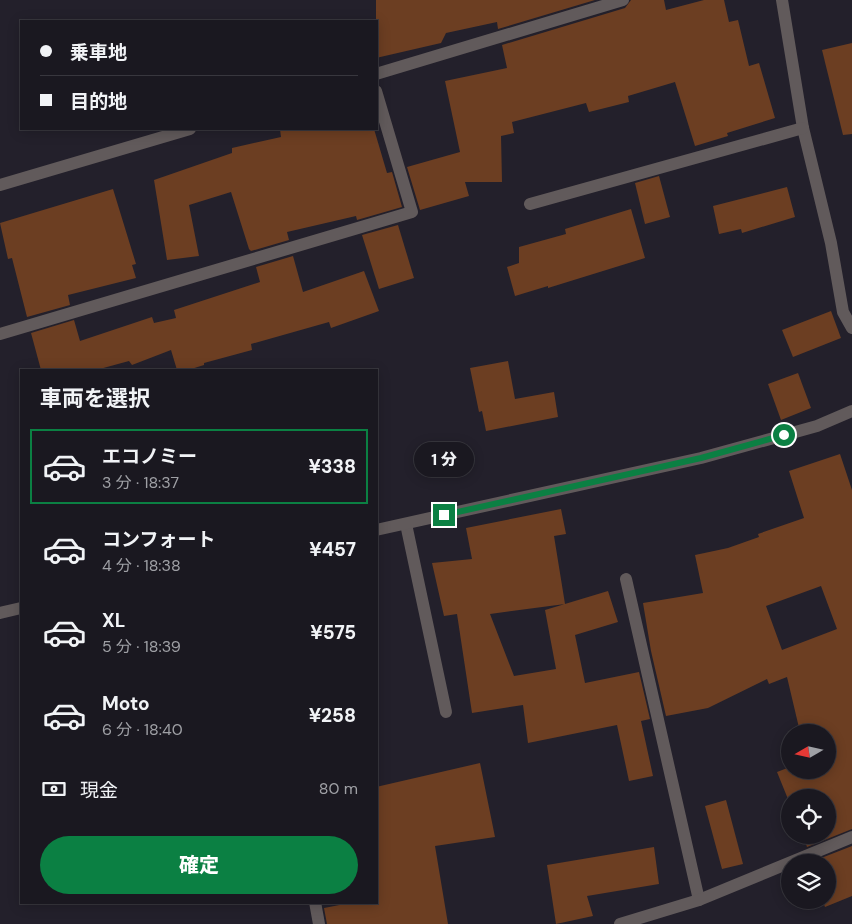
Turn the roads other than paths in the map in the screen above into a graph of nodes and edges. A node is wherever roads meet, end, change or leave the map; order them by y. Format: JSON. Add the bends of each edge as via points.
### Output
{"nodes":[{"id":1,"x":623,"y":0,"type":"edge"},
{"id":2,"x":782,"y":0,"type":"edge"},
{"id":3,"x":378,"y":73,"type":"edge"},
{"id":4,"x":378,"y":98,"type":"edge"},
{"id":5,"x":803,"y":128,"type":"junction"},
{"id":6,"x":187,"y":130,"type":"edge"},
{"id":7,"x":0,"y":185,"type":"edge"},
{"id":8,"x":530,"y":204,"type":"dead end"},
{"id":9,"x":852,"y":328,"type":"edge"},
{"id":10,"x":0,"y":334,"type":"edge"},
{"id":11,"x":852,"y":411,"type":"edge"},
{"id":12,"x":406,"y":524,"type":"junction"},
{"id":13,"x":378,"y":530,"type":"edge"},
{"id":14,"x":626,"y":579,"type":"dead end"},
{"id":15,"x":20,"y":608,"type":"edge"},
{"id":16,"x":0,"y":613,"type":"edge"},
{"id":17,"x":446,"y":712,"type":"dead end"},
{"id":18,"x":852,"y":837,"type":"edge"},
{"id":19,"x":699,"y":900,"type":"junction"},
{"id":20,"x":315,"y":904,"type":"edge"},
{"id":21,"x":319,"y":924,"type":"edge"},
{"id":22,"x":620,"y":924,"type":"edge"}],
"edges":[{"from":1,"to":3,"type":"street"},
{"from":2,"to":5,"type":"street"},
{"from":4,"to":10,"type":"street","via":[[412,212]]},
{"from":5,"to":8,"type":"street"},
{"from":5,"to":9,"type":"street","via":[[844,312]]},
{"from":6,"to":7,"type":"street"},
{"from":11,"to":12,"type":"street","via":[[817,426],[701,458]]},
{"from":12,"to":13,"type":"street"},
{"from":12,"to":17,"type":"street"},
{"from":14,"to":19,"type":"street"},
{"from":15,"to":16,"type":"street"},
{"from":18,"to":19,"type":"street"},
{"from":19,"to":22,"type":"street"},
{"from":20,"to":21,"type":"street"}]}
